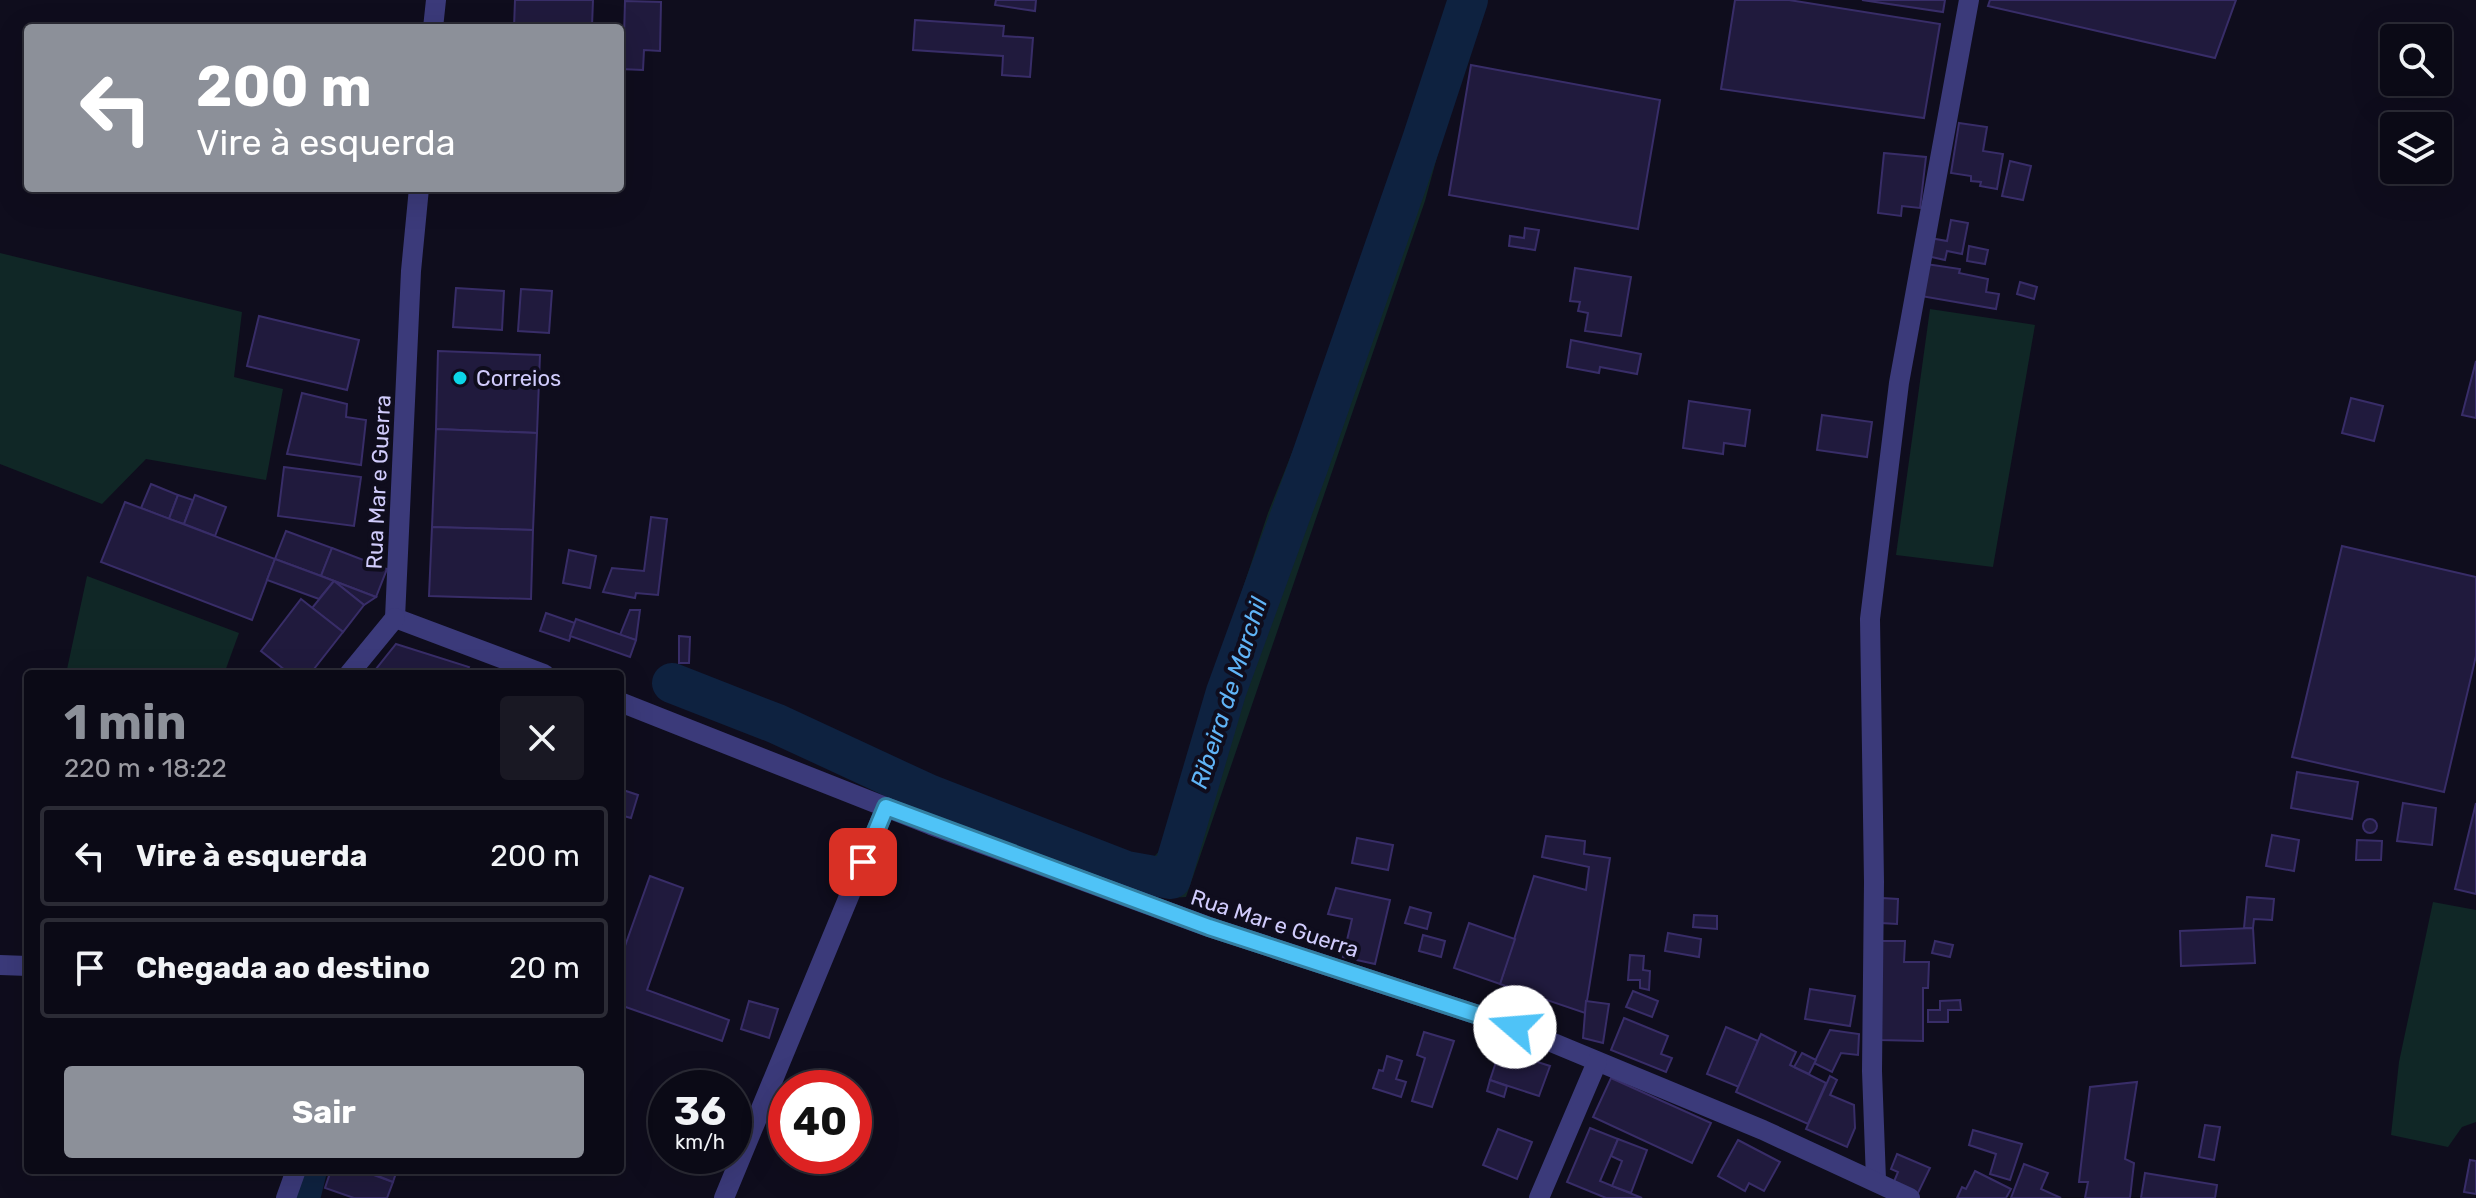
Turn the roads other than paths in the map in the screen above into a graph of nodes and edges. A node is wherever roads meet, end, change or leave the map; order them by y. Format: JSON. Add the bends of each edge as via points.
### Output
{"nodes":[{"id":1,"x":436,"y":0,"type":"edge"},
{"id":2,"x":1969,"y":0,"type":"edge"},
{"id":3,"x":433,"y":24,"type":"edge"},
{"id":4,"x":419,"y":192,"type":"edge"},
{"id":5,"x":395,"y":618,"type":"junction"},
{"id":6,"x":352,"y":670,"type":"edge"},
{"id":7,"x":533,"y":670,"type":"edge"},
{"id":8,"x":624,"y":704,"type":"edge"},
{"id":9,"x":886,"y":807,"type":"junction"},
{"id":10,"x":0,"y":965,"type":"edge"},
{"id":11,"x":24,"y":966,"type":"edge"},
{"id":12,"x":1597,"y":1062,"type":"junction"},
{"id":13,"x":295,"y":1174,"type":"edge"},
{"id":14,"x":1876,"y":1180,"type":"junction"},
{"id":15,"x":286,"y":1198,"type":"edge"},
{"id":16,"x":724,"y":1198,"type":"edge"},
{"id":17,"x":1539,"y":1198,"type":"edge"},
{"id":18,"x":1910,"y":1198,"type":"edge"}],
"edges":[{"from":1,"to":3,"type":"street"},
{"from":2,"to":14,"type":"street","via":[[1899,383],[1870,619]]},
{"from":4,"to":5,"type":"street","name":"Rua Mar e Guerra"},
{"from":5,"to":6,"type":"street"},
{"from":5,"to":7,"type":"street"},
{"from":8,"to":9,"type":"street","name":"Rua Mar e Guerra"},
{"from":9,"to":12,"type":"street","name":"Rua Mar e Guerra","via":[[1209,927],[1515,1027]]},
{"from":9,"to":16,"type":"street"},
{"from":10,"to":11,"type":"street"},
{"from":12,"to":14,"type":"street","name":"Rua Mar e Guerra"},
{"from":12,"to":17,"type":"street"},
{"from":13,"to":15,"type":"street"},
{"from":14,"to":18,"type":"street","name":"Rua Mar e Guerra"}]}
